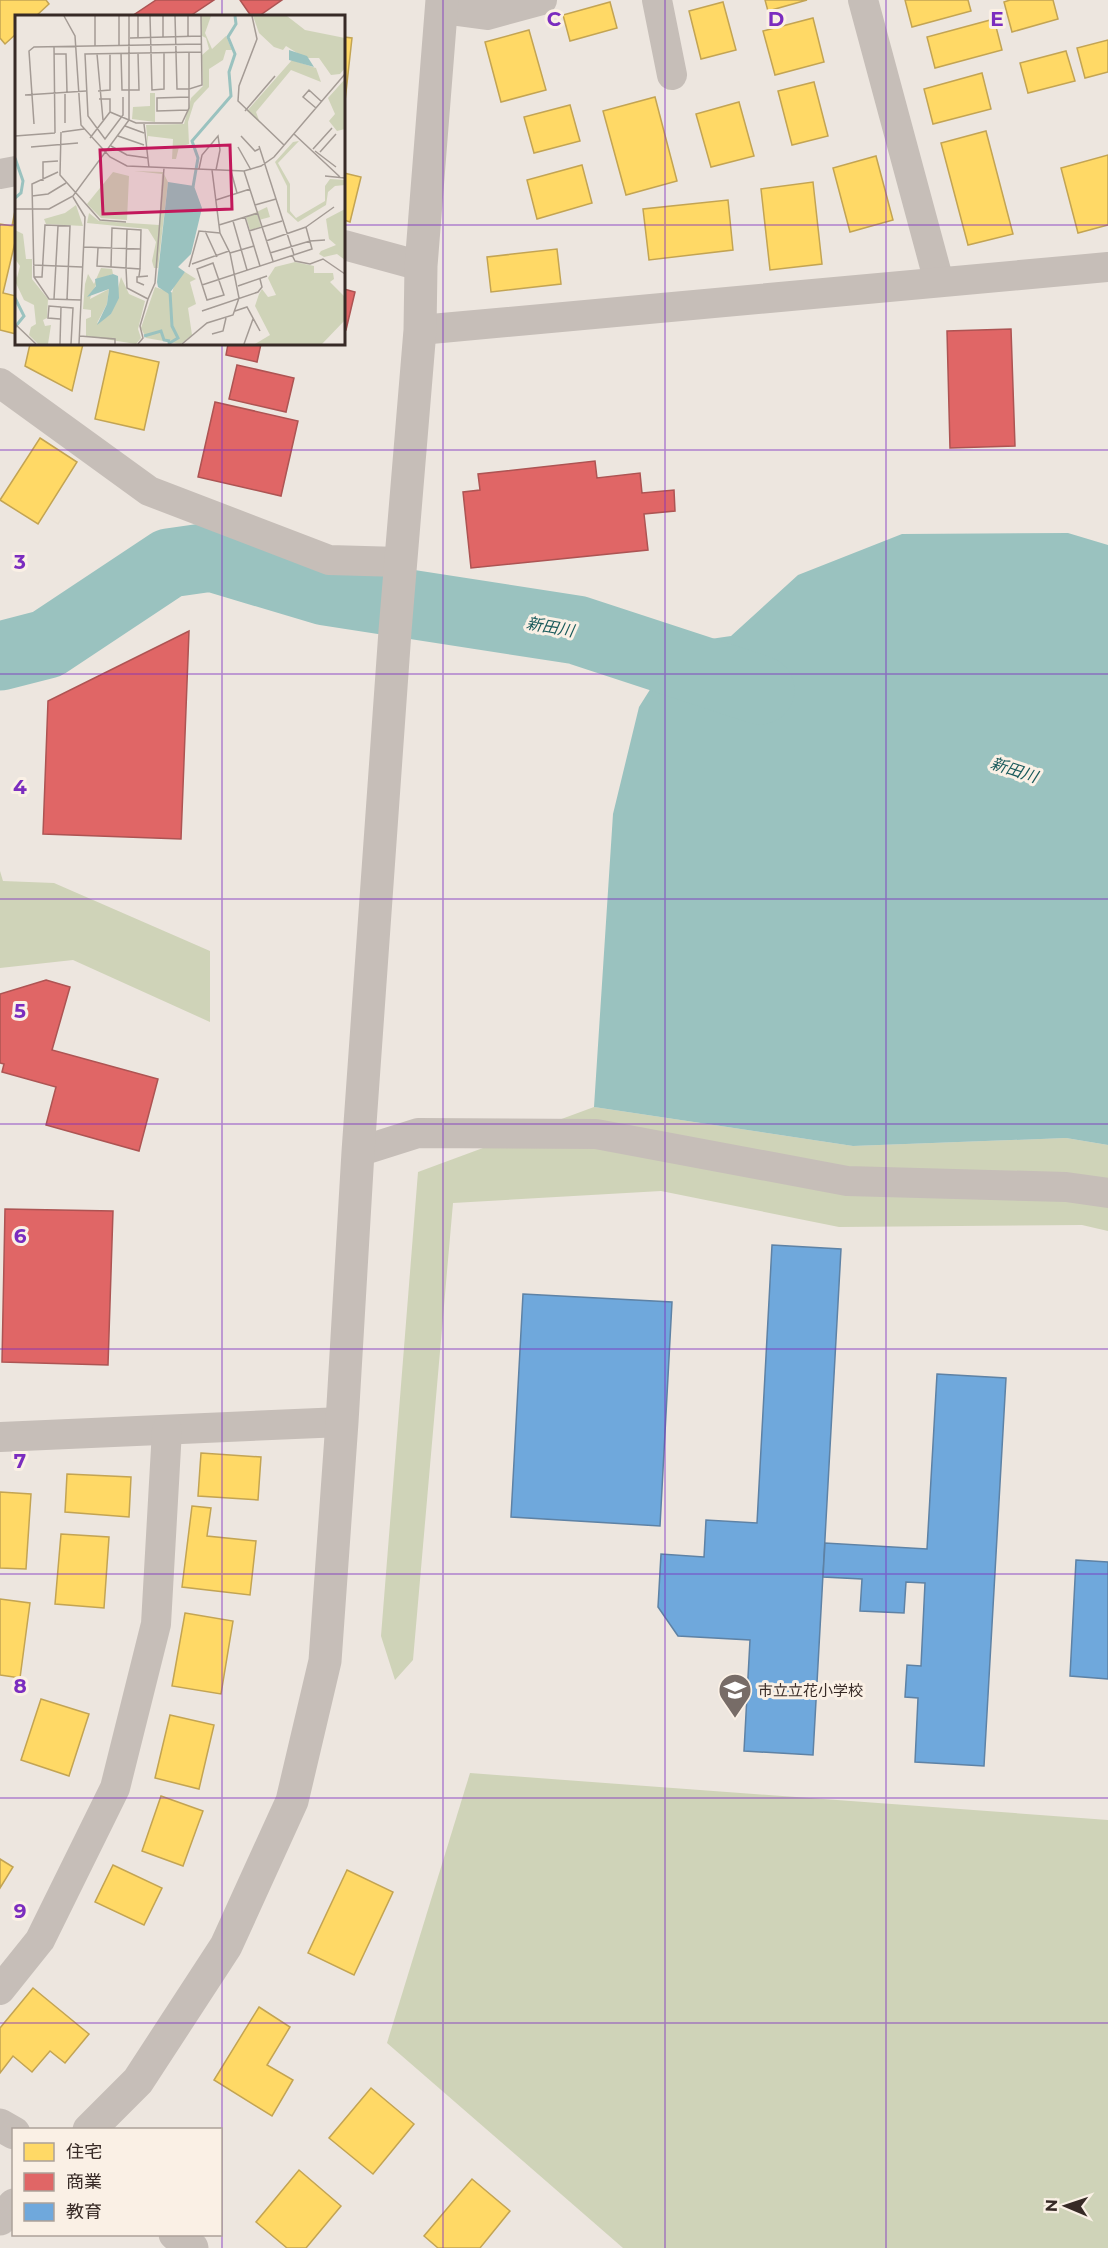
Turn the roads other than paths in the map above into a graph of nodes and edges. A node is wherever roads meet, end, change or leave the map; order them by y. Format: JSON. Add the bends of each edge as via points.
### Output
{"nodes":[{"id":1,"x":542,"y":0,"type":"edge"},
{"id":2,"x":657,"y":0,"type":"edge"},
{"id":3,"x":863,"y":0,"type":"edge"},
{"id":4,"x":442,"y":4,"type":"edge"},
{"id":5,"x":672,"y":75,"type":"dead end"},
{"id":6,"x":15,"y":171,"type":"edge"},
{"id":7,"x":0,"y":174,"type":"edge"},
{"id":8,"x":345,"y":245,"type":"edge"},
{"id":9,"x":422,"y":266,"type":"junction"},
{"id":10,"x":1108,"y":267,"type":"edge"},
{"id":11,"x":939,"y":282,"type":"junction"},
{"id":12,"x":420,"y":330,"type":"junction"},
{"id":13,"x":0,"y":383,"type":"edge"},
{"id":14,"x":400,"y":562,"type":"junction"},
{"id":15,"x":357,"y":1152,"type":"junction"},
{"id":16,"x":1108,"y":1193,"type":"edge"},
{"id":17,"x":342,"y":1422,"type":"junction"},
{"id":18,"x":167,"y":1430,"type":"junction"},
{"id":19,"x":0,"y":1437,"type":"edge"},
{"id":20,"x":0,"y":1990,"type":"edge"},
{"id":21,"x":91,"y":2128,"type":"edge"},
{"id":22,"x":12,"y":2207,"type":"edge"},
{"id":23,"x":0,"y":2219,"type":"edge"},
{"id":24,"x":176,"y":2236,"type":"edge"},
{"id":25,"x":192,"y":2248,"type":"edge"}],
"edges":[{"from":1,"to":4,"type":"street","via":[[487,15]]},
{"from":2,"to":5,"type":"street"},
{"from":3,"to":11,"type":"street"},
{"from":4,"to":9,"type":"street"},
{"from":6,"to":7,"type":"street"},
{"from":8,"to":9,"type":"street"},
{"from":9,"to":12,"type":"street"},
{"from":10,"to":11,"type":"street"},
{"from":11,"to":12,"type":"street"},
{"from":12,"to":14,"type":"street"},
{"from":13,"to":14,"type":"street","via":[[149,491],[329,560]]},
{"from":14,"to":15,"type":"street"},
{"from":15,"to":16,"type":"street","via":[[418,1132],[596,1134],[848,1181],[1066,1187]]},
{"from":15,"to":17,"type":"street"},
{"from":17,"to":18,"type":"street"},
{"from":17,"to":21,"type":"street","via":[[325,1661],[292,1801],[226,1947],[138,2081]]},
{"from":18,"to":19,"type":"street"},
{"from":18,"to":20,"type":"street","via":[[156,1624],[115,1788],[39,1940]]},
{"from":22,"to":23,"type":"street"},
{"from":24,"to":25,"type":"street"}]}
